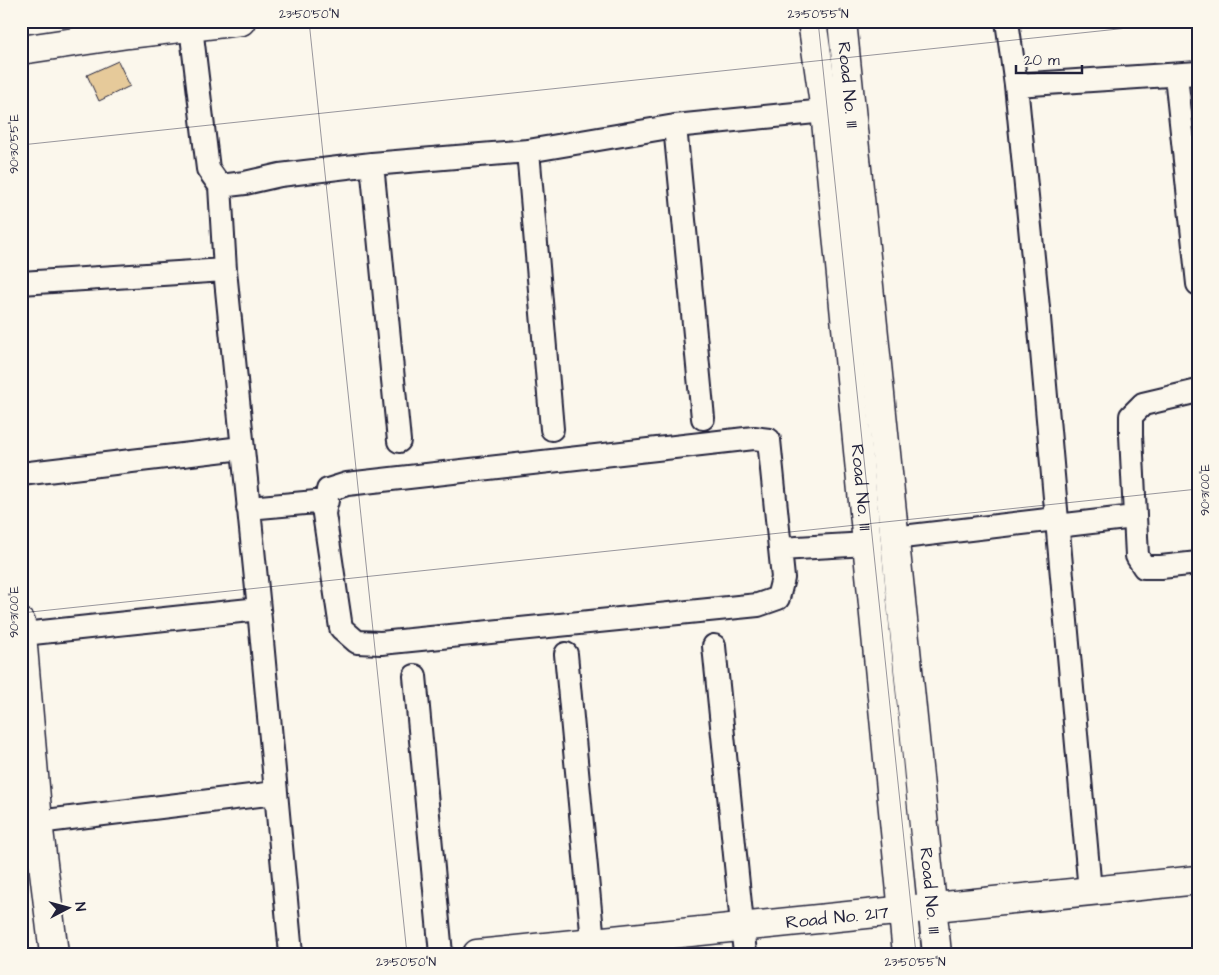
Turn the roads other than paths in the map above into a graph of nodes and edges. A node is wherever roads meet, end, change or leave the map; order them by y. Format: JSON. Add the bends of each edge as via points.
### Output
{"nodes":[{"id":1,"x":241,"y":21,"type":"edge"},
{"id":2,"x":812,"y":21,"type":"edge"},
{"id":3,"x":842,"y":21,"type":"edge"},
{"id":4,"x":1007,"y":21,"type":"edge"},
{"id":5,"x":192,"y":27,"type":"junction"},
{"id":6,"x":21,"y":50,"type":"edge"},
{"id":7,"x":1187,"y":74,"type":"edge"},
{"id":8,"x":1016,"y":85,"type":"junction"},
{"id":9,"x":825,"y":111,"type":"junction"},
{"id":10,"x":675,"y":126,"type":"junction"},
{"id":11,"x":528,"y":151,"type":"junction"},
{"id":12,"x":372,"y":164,"type":"junction"},
{"id":13,"x":220,"y":186,"type":"junction"},
{"id":14,"x":225,"y":270,"type":"junction"},
{"id":15,"x":21,"y":283,"type":"edge"},
{"id":16,"x":1198,"y":284,"type":"edge"},
{"id":17,"x":1198,"y":391,"type":"edge"},
{"id":18,"x":703,"y":418,"type":"dead end"},
{"id":19,"x":552,"y":429,"type":"dead end"},
{"id":20,"x":399,"y":441,"type":"dead end"},
{"id":21,"x":242,"y":448,"type":"junction"},
{"id":22,"x":21,"y":474,"type":"edge"},
{"id":23,"x":327,"y":501,"type":"junction"},
{"id":24,"x":248,"y":508,"type":"junction"},
{"id":25,"x":1134,"y":517,"type":"junction"},
{"id":26,"x":1056,"y":523,"type":"junction"},
{"id":27,"x":894,"y":538,"type":"junction"},
{"id":28,"x":867,"y":544,"type":"junction"},
{"id":29,"x":780,"y":549,"type":"junction"},
{"id":30,"x":1198,"y":563,"type":"edge"},
{"id":31,"x":259,"y":609,"type":"junction"},
{"id":32,"x":22,"y":628,"type":"edge"},
{"id":33,"x":714,"y":646,"type":"dead end"},
{"id":34,"x":566,"y":654,"type":"dead end"},
{"id":35,"x":415,"y":676,"type":"dead end"},
{"id":36,"x":275,"y":793,"type":"junction"},
{"id":37,"x":38,"y":822,"type":"junction"},
{"id":38,"x":1198,"y":880,"type":"edge"},
{"id":39,"x":1090,"y":891,"type":"junction"},
{"id":40,"x":932,"y":907,"type":"junction"},
{"id":41,"x":903,"y":910,"type":"junction"},
{"id":42,"x":743,"y":926,"type":"junction"},
{"id":43,"x":593,"y":942,"type":"junction"},
{"id":44,"x":564,"y":949,"type":"edge"},
{"id":45,"x":54,"y":954,"type":"edge"},
{"id":46,"x":291,"y":954,"type":"edge"},
{"id":47,"x":441,"y":954,"type":"edge"},
{"id":48,"x":477,"y":954,"type":"edge"},
{"id":49,"x":745,"y":954,"type":"edge"},
{"id":50,"x":908,"y":954,"type":"edge"},
{"id":51,"x":937,"y":954,"type":"edge"}],
"edges":[{"from":1,"to":5,"type":"street"},
{"from":2,"to":9,"type":"street","name":"Road No. 111"},
{"from":3,"to":27,"type":"street","name":"Road No. 111"},
{"from":4,"to":8,"type":"street"},
{"from":5,"to":6,"type":"street"},
{"from":5,"to":13,"type":"street","via":[[208,169]]},
{"from":7,"to":8,"type":"street"},
{"from":7,"to":16,"type":"street"},
{"from":8,"to":26,"type":"street"},
{"from":9,"to":10,"type":"street"},
{"from":9,"to":28,"type":"street","name":"Road No. 111"},
{"from":10,"to":11,"type":"street"},
{"from":10,"to":18,"type":"street"},
{"from":11,"to":12,"type":"street"},
{"from":11,"to":19,"type":"street"},
{"from":12,"to":13,"type":"street"},
{"from":12,"to":20,"type":"street"},
{"from":13,"to":14,"type":"street"},
{"from":14,"to":15,"type":"street"},
{"from":14,"to":21,"type":"street"},
{"from":17,"to":25,"type":"street","via":[[1144,404],[1131,416]]},
{"from":21,"to":22,"type":"street"},
{"from":21,"to":24,"type":"street"},
{"from":23,"to":24,"type":"street"},
{"from":23,"to":29,"type":"street","via":[[328,490],[347,484],[754,438],[769,440]]},
{"from":23,"to":29,"type":"street","via":[[324,514],[341,628],[357,642],[381,644],[758,604],[778,598],[783,578]]},
{"from":24,"to":31,"type":"street"},
{"from":25,"to":26,"type":"street"},
{"from":25,"to":30,"type":"street","via":[[1137,556],[1144,567]]},
{"from":26,"to":27,"type":"street"},
{"from":26,"to":39,"type":"street"},
{"from":27,"to":40,"type":"street","name":"Road No. 111"},
{"from":28,"to":29,"type":"street"},
{"from":28,"to":41,"type":"street","name":"Road No. 111"},
{"from":31,"to":32,"type":"street"},
{"from":31,"to":36,"type":"street"},
{"from":32,"to":37,"type":"street"},
{"from":33,"to":42,"type":"street"},
{"from":34,"to":43,"type":"street"},
{"from":35,"to":47,"type":"street"},
{"from":36,"to":37,"type":"street"},
{"from":36,"to":46,"type":"street"},
{"from":37,"to":45,"type":"street"},
{"from":38,"to":39,"type":"street","name":"Road No. 217"},
{"from":39,"to":40,"type":"street","name":"Road No. 217"},
{"from":40,"to":41,"type":"street","name":"Road No. 217"},
{"from":40,"to":51,"type":"street","name":"Road No. 111"},
{"from":41,"to":42,"type":"street","name":"Road No. 217"},
{"from":41,"to":50,"type":"street","name":"Road No. 111"},
{"from":42,"to":43,"type":"street","name":"Road No. 217"},
{"from":42,"to":49,"type":"street"},
{"from":43,"to":44,"type":"street","name":"Road No. 217"},
{"from":44,"to":48,"type":"street","name":"Road No. 217"}]}
